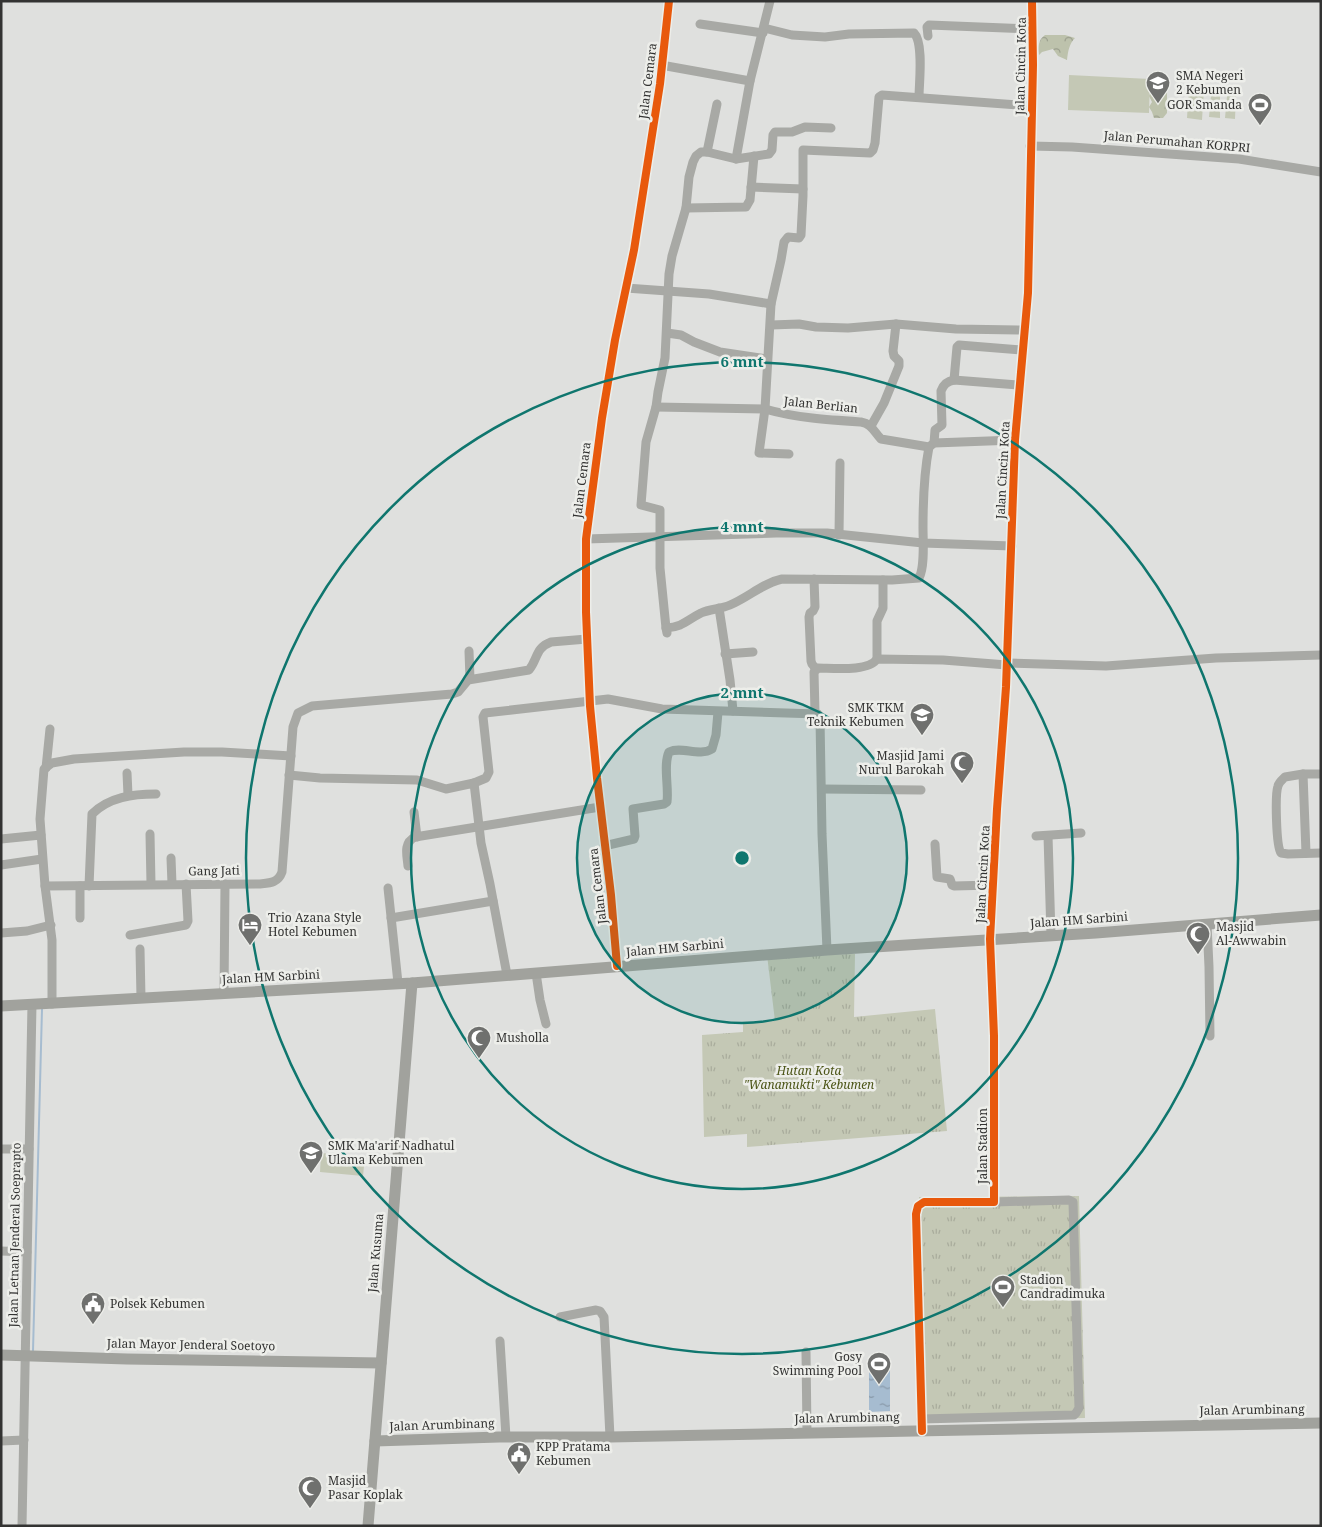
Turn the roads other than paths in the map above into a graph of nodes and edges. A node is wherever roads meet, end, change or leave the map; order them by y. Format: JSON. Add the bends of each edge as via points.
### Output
{"nodes":[{"id":1,"x":669,"y":1,"type":"edge"},
{"id":2,"x":770,"y":1,"type":"edge"},
{"id":3,"x":1032,"y":1,"type":"edge"},
{"id":4,"x":700,"y":24,"type":"dead end"},
{"id":5,"x":1033,"y":28,"type":"junction"},
{"id":6,"x":763,"y":31,"type":"junction"},
{"id":7,"x":928,"y":36,"type":"dead end"},
{"id":8,"x":661,"y":65,"type":"junction"},
{"id":9,"x":750,"y":81,"type":"junction"},
{"id":10,"x":919,"y":97,"type":"junction"},
{"id":11,"x":717,"y":104,"type":"dead end"},
{"id":12,"x":1032,"y":106,"type":"junction"},
{"id":13,"x":831,"y":128,"type":"dead end"},
{"id":14,"x":1030,"y":146,"type":"junction"},
{"id":15,"x":707,"y":152,"type":"junction"},
{"id":16,"x":754,"y":156,"type":"junction"},
{"id":17,"x":736,"y":159,"type":"junction"},
{"id":18,"x":1321,"y":172,"type":"edge"},
{"id":19,"x":751,"y":187,"type":"junction"},
{"id":20,"x":803,"y":189,"type":"junction"},
{"id":21,"x":686,"y":208,"type":"junction"},
{"id":22,"x":626,"y":288,"type":"junction"},
{"id":23,"x":668,"y":290,"type":"junction"},
{"id":24,"x":771,"y":304,"type":"junction"},
{"id":25,"x":896,"y":324,"type":"junction"},
{"id":26,"x":770,"y":325,"type":"junction"},
{"id":27,"x":1024,"y":330,"type":"junction"},
{"id":28,"x":666,"y":333,"type":"junction"},
{"id":29,"x":1022,"y":350,"type":"junction"},
{"id":30,"x":767,"y":359,"type":"junction"},
{"id":31,"x":954,"y":380,"type":"junction"},
{"id":32,"x":1019,"y":385,"type":"junction"},
{"id":33,"x":656,"y":407,"type":"junction"},
{"id":34,"x":765,"y":409,"type":"junction"},
{"id":35,"x":871,"y":426,"type":"junction"},
{"id":36,"x":1015,"y":440,"type":"junction"},
{"id":37,"x":932,"y":445,"type":"junction"},
{"id":38,"x":789,"y":454,"type":"dead end"},
{"id":39,"x":840,"y":463,"type":"dead end"},
{"id":40,"x":839,"y":534,"type":"junction"},
{"id":41,"x":660,"y":537,"type":"junction"},
{"id":42,"x":586,"y":539,"type":"junction"},
{"id":43,"x":923,"y":544,"type":"junction"},
{"id":44,"x":1012,"y":546,"type":"junction"},
{"id":45,"x":814,"y":579,"type":"junction"},
{"id":46,"x":882,"y":580,"type":"junction"},
{"id":47,"x":718,"y":608,"type":"junction"},
{"id":48,"x":587,"y":639,"type":"junction"},
{"id":49,"x":469,"y":651,"type":"dead end"},
{"id":50,"x":753,"y":652,"type":"dead end"},
{"id":51,"x":725,"y":654,"type":"junction"},
{"id":52,"x":1321,"y":655,"type":"edge"},
{"id":53,"x":876,"y":659,"type":"junction"},
{"id":54,"x":1007,"y":664,"type":"junction"},
{"id":55,"x":816,"y":669,"type":"junction"},
{"id":56,"x":470,"y":679,"type":"junction"},
{"id":57,"x":590,"y":700,"type":"junction"},
{"id":58,"x":733,"y":711,"type":"junction"},
{"id":59,"x":718,"y":712,"type":"junction"},
{"id":60,"x":815,"y":713,"type":"junction"},
{"id":61,"x":50,"y":729,"type":"dead end"},
{"id":62,"x":291,"y":756,"type":"junction"},
{"id":63,"x":46,"y":768,"type":"junction"},
{"id":64,"x":127,"y":773,"type":"dead end"},
{"id":65,"x":1303,"y":774,"type":"junction"},
{"id":66,"x":1321,"y":774,"type":"edge"},
{"id":67,"x":289,"y":775,"type":"junction"},
{"id":68,"x":474,"y":783,"type":"junction"},
{"id":69,"x":822,"y":789,"type":"junction"},
{"id":70,"x":921,"y":790,"type":"dead end"},
{"id":71,"x":156,"y":794,"type":"dead end"},
{"id":72,"x":128,"y":795,"type":"junction"},
{"id":73,"x":600,"y":807,"type":"junction"},
{"id":74,"x":414,"y":812,"type":"dead end"},
{"id":75,"x":478,"y":828,"type":"junction"},
{"id":76,"x":1081,"y":833,"type":"dead end"},
{"id":77,"x":150,"y":834,"type":"dead end"},
{"id":78,"x":41,"y":835,"type":"junction"},
{"id":79,"x":1036,"y":836,"type":"dead end"},
{"id":80,"x":1048,"y":836,"type":"junction"},
{"id":81,"x":418,"y":837,"type":"junction"},
{"id":82,"x":1,"y":839,"type":"edge"},
{"id":83,"x":935,"y":844,"type":"dead end"},
{"id":84,"x":604,"y":846,"type":"junction"},
{"id":85,"x":1306,"y":853,"type":"junction"},
{"id":86,"x":1321,"y":853,"type":"edge"},
{"id":87,"x":171,"y":858,"type":"dead end"},
{"id":88,"x":42,"y":859,"type":"junction"},
{"id":89,"x":1,"y":865,"type":"edge"},
{"id":90,"x":408,"y":866,"type":"dead end"},
{"id":91,"x":151,"y":884,"type":"junction"},
{"id":92,"x":172,"y":884,"type":"junction"},
{"id":93,"x":186,"y":884,"type":"junction"},
{"id":94,"x":225,"y":884,"type":"junction"},
{"id":95,"x":993,"y":885,"type":"junction"},
{"id":96,"x":45,"y":886,"type":"junction"},
{"id":97,"x":84,"y":886,"type":"junction"},
{"id":98,"x":388,"y":888,"type":"dead end"},
{"id":99,"x":493,"y":902,"type":"junction"},
{"id":100,"x":1321,"y":915,"type":"edge"},
{"id":101,"x":80,"y":918,"type":"dead end"},
{"id":102,"x":391,"y":918,"type":"junction"},
{"id":103,"x":1207,"y":924,"type":"junction"},
{"id":104,"x":51,"y":925,"type":"junction"},
{"id":105,"x":1,"y":933,"type":"edge"},
{"id":106,"x":130,"y":935,"type":"dead end"},
{"id":107,"x":1051,"y":935,"type":"junction"},
{"id":108,"x":990,"y":939,"type":"junction"},
{"id":109,"x":140,"y":949,"type":"dead end"},
{"id":110,"x":827,"y":950,"type":"junction"},
{"id":111,"x":617,"y":966,"type":"junction"},
{"id":112,"x":536,"y":973,"type":"junction"},
{"id":113,"x":507,"y":975,"type":"junction"},
{"id":114,"x":412,"y":983,"type":"junction"},
{"id":115,"x":398,"y":984,"type":"junction"},
{"id":116,"x":224,"y":993,"type":"junction"},
{"id":117,"x":141,"y":998,"type":"junction"},
{"id":118,"x":42,"y":1004,"type":"junction"},
{"id":119,"x":1,"y":1006,"type":"edge"},
{"id":120,"x":546,"y":1024,"type":"dead end"},
{"id":121,"x":1210,"y":1036,"type":"dead end"},
{"id":122,"x":1,"y":1149,"type":"edge"},
{"id":123,"x":29,"y":1150,"type":"junction"},
{"id":124,"x":994,"y":1202,"type":"junction"},
{"id":125,"x":1,"y":1251,"type":"edge"},
{"id":126,"x":27,"y":1252,"type":"junction"},
{"id":127,"x":560,"y":1317,"type":"dead end"},
{"id":128,"x":500,"y":1342,"type":"dead end"},
{"id":129,"x":806,"y":1352,"type":"dead end"},
{"id":130,"x":1,"y":1355,"type":"edge"},
{"id":131,"x":25,"y":1355,"type":"junction"},
{"id":132,"x":381,"y":1363,"type":"junction"},
{"id":133,"x":921,"y":1418,"type":"junction"},
{"id":134,"x":1321,"y":1423,"type":"edge"},
{"id":135,"x":922,"y":1430,"type":"junction"},
{"id":136,"x":807,"y":1433,"type":"junction"},
{"id":137,"x":610,"y":1436,"type":"junction"},
{"id":138,"x":506,"y":1437,"type":"junction"},
{"id":139,"x":24,"y":1440,"type":"junction"},
{"id":140,"x":1,"y":1441,"type":"edge"},
{"id":141,"x":375,"y":1441,"type":"junction"},
{"id":142,"x":22,"y":1526,"type":"edge"},
{"id":143,"x":368,"y":1526,"type":"edge"}],
"edges":[{"from":1,"to":8,"type":"street","name":"Jalan Cemara"},
{"from":2,"to":6,"type":"street"},
{"from":3,"to":5,"type":"street","name":"Jalan Cincin Kota"},
{"from":4,"to":6,"type":"street"},
{"from":5,"to":7,"type":"street","via":[[928,25]]},
{"from":5,"to":12,"type":"street","name":"Jalan Cincin Kota"},
{"from":6,"to":9,"type":"street"},
{"from":6,"to":10,"type":"street","via":[[825,38],[849,34],[914,33],[920,56]]},
{"from":8,"to":9,"type":"street"},
{"from":8,"to":22,"type":"street","name":"Jalan Cemara"},
{"from":9,"to":17,"type":"street"},
{"from":10,"to":12,"type":"street"},
{"from":10,"to":20,"type":"street","via":[[880,96],[875,143],[870,153],[803,150]]},
{"from":11,"to":15,"type":"street"},
{"from":12,"to":14,"type":"street","name":"Jalan Cincin Kota"},
{"from":13,"to":16,"type":"street","via":[[805,126],[792,132],[775,132],[771,153]]},
{"from":14,"to":18,"type":"street","name":"Jalan Perumahan KORPRI","via":[[1239,159]]},
{"from":14,"to":27,"type":"street","name":"Jalan Cincin Kota","via":[[1030,231]]},
{"from":15,"to":17,"type":"street"},
{"from":15,"to":21,"type":"street","via":[[701,152],[692,162]]},
{"from":16,"to":17,"type":"street"},
{"from":16,"to":19,"type":"street"},
{"from":19,"to":20,"type":"street"},
{"from":19,"to":21,"type":"street","via":[[749,203],[744,208]]},
{"from":20,"to":24,"type":"street","via":[[801,235],[799,238],[788,237],[784,242]]},
{"from":21,"to":23,"type":"street","via":[[672,256]]},
{"from":22,"to":23,"type":"street"},
{"from":22,"to":42,"type":"street","name":"Jalan Cemara","via":[[602,418]]},
{"from":23,"to":24,"type":"street"},
{"from":23,"to":28,"type":"street"},
{"from":24,"to":26,"type":"street"},
{"from":25,"to":26,"type":"street","via":[[848,328]]},
{"from":25,"to":27,"type":"street"},
{"from":25,"to":35,"type":"street","via":[[893,351],[899,366]]},
{"from":26,"to":30,"type":"street"},
{"from":27,"to":29,"type":"street","name":"Jalan Cincin Kota"},
{"from":28,"to":30,"type":"street","via":[[720,352]]},
{"from":28,"to":33,"type":"street"},
{"from":29,"to":31,"type":"street","via":[[959,345]]},
{"from":29,"to":32,"type":"street","name":"Jalan Cincin Kota"},
{"from":30,"to":34,"type":"street"},
{"from":31,"to":32,"type":"street"},
{"from":31,"to":37,"type":"street","via":[[940,391],[942,425],[935,430]]},
{"from":32,"to":36,"type":"street","name":"Jalan Cincin Kota"},
{"from":33,"to":34,"type":"street","name":"Jalan Berlian"},
{"from":33,"to":41,"type":"street","via":[[646,442],[641,505],[660,510]]},
{"from":34,"to":35,"type":"street","name":"Jalan Berlian","via":[[826,420],[862,422]]},
{"from":34,"to":38,"type":"street","via":[[759,453]]},
{"from":35,"to":37,"type":"street","name":"Jalan Berlian","via":[[881,439]]},
{"from":36,"to":37,"type":"street","name":"Jalan Berlian"},
{"from":36,"to":44,"type":"street","name":"Jalan Cincin Kota"},
{"from":37,"to":43,"type":"street","via":[[926,465]]},
{"from":39,"to":40,"type":"street"},
{"from":40,"to":41,"type":"street"},
{"from":40,"to":43,"type":"street"},
{"from":41,"to":42,"type":"street"},
{"from":41,"to":47,"type":"street","via":[[667,631]]},
{"from":42,"to":48,"type":"street","name":"Jalan Cemara"},
{"from":43,"to":44,"type":"street"},
{"from":43,"to":46,"type":"street","via":[[919,578]]},
{"from":44,"to":54,"type":"street","name":"Jalan Cincin Kota"},
{"from":45,"to":46,"type":"street"},
{"from":45,"to":47,"type":"street","via":[[771,581],[730,605]]},
{"from":45,"to":55,"type":"street","via":[[815,607],[809,617],[812,664]]},
{"from":46,"to":53,"type":"street","via":[[882,608],[876,624]]},
{"from":47,"to":51,"type":"street"},
{"from":48,"to":56,"type":"street","via":[[546,644],[525,672]]},
{"from":48,"to":57,"type":"street","name":"Jalan Cemara"},
{"from":49,"to":56,"type":"street"},
{"from":50,"to":51,"type":"street"},
{"from":51,"to":58,"type":"street"},
{"from":52,"to":54,"type":"street","via":[[1106,666]]},
{"from":53,"to":54,"type":"street"},
{"from":53,"to":55,"type":"street","via":[[866,666]]},
{"from":54,"to":95,"type":"street","name":"Jalan Cincin Kota"},
{"from":55,"to":60,"type":"street"},
{"from":56,"to":62,"type":"street","via":[[452,694],[312,706],[298,713]]},
{"from":57,"to":59,"type":"street","via":[[608,699],[662,709]]},
{"from":57,"to":68,"type":"street","via":[[484,713],[489,772],[486,778]]},
{"from":57,"to":73,"type":"street","name":"Jalan Cemara"},
{"from":58,"to":59,"type":"street"},
{"from":58,"to":60,"type":"street"},
{"from":59,"to":84,"type":"street","via":[[712,749],[669,752],[667,802],[632,809],[634,840]]},
{"from":60,"to":69,"type":"street","via":[[820,719]]},
{"from":61,"to":63,"type":"street","name":"Jalan Letnan Jenderal Soeprapto"},
{"from":62,"to":63,"type":"street","via":[[184,752],[74,759],[52,763]]},
{"from":62,"to":67,"type":"street"},
{"from":63,"to":78,"type":"street","name":"Jalan Letnan Jenderal Soeprapto","via":[[41,794]]},
{"from":64,"to":72,"type":"street"},
{"from":65,"to":66,"type":"street"},
{"from":65,"to":85,"type":"street"},
{"from":65,"to":85,"type":"street","via":[[1285,777],[1277,788],[1277,833],[1281,853]]},
{"from":67,"to":68,"type":"street","via":[[417,780],[446,789]]},
{"from":67,"to":94,"type":"street","name":"Gang Jati","via":[[280,878],[268,883]]},
{"from":68,"to":75,"type":"street"},
{"from":69,"to":70,"type":"street"},
{"from":69,"to":110,"type":"street"},
{"from":71,"to":72,"type":"street"},
{"from":72,"to":97,"type":"street","via":[[98,808],[92,814]]},
{"from":73,"to":75,"type":"street"},
{"from":73,"to":84,"type":"street","name":"Jalan Cemara"},
{"from":74,"to":81,"type":"street"},
{"from":75,"to":81,"type":"street"},
{"from":75,"to":99,"type":"street"},
{"from":76,"to":80,"type":"street"},
{"from":77,"to":91,"type":"street"},
{"from":78,"to":82,"type":"street"},
{"from":78,"to":88,"type":"street","name":"Jalan Letnan Jenderal Soeprapto"},
{"from":79,"to":80,"type":"street"},
{"from":80,"to":107,"type":"street"},
{"from":81,"to":90,"type":"street","via":[[407,843]]},
{"from":83,"to":95,"type":"street","via":[[937,877],[950,879],[954,886]]},
{"from":84,"to":111,"type":"street","name":"Jalan Cemara"},
{"from":85,"to":86,"type":"street"},
{"from":87,"to":92,"type":"street"},
{"from":88,"to":89,"type":"street"},
{"from":88,"to":96,"type":"street","name":"Jalan Letnan Jenderal Soeprapto"},
{"from":91,"to":92,"type":"street","name":"Gang Jati"},
{"from":91,"to":97,"type":"street","name":"Gang Jati"},
{"from":92,"to":93,"type":"street","name":"Gang Jati"},
{"from":93,"to":94,"type":"street","name":"Gang Jati"},
{"from":93,"to":106,"type":"street","via":[[186,925]]},
{"from":94,"to":116,"type":"street"},
{"from":95,"to":108,"type":"street","name":"Jalan Cincin Kota"},
{"from":96,"to":97,"type":"street","name":"Gang Jati"},
{"from":96,"to":104,"type":"street","name":"Jalan Letnan Jenderal Soeprapto"},
{"from":97,"to":101,"type":"street"},
{"from":98,"to":102,"type":"street"},
{"from":99,"to":102,"type":"street"},
{"from":99,"to":113,"type":"street"},
{"from":100,"to":103,"type":"main road","name":"Jalan HM Sarbini"},
{"from":102,"to":115,"type":"street"},
{"from":103,"to":107,"type":"main road","name":"Jalan HM Sarbini"},
{"from":103,"to":121,"type":"street"},
{"from":104,"to":105,"type":"street"},
{"from":104,"to":118,"type":"street","name":"Jalan Letnan Jenderal Soeprapto"},
{"from":107,"to":108,"type":"main road","name":"Jalan HM Sarbini"},
{"from":108,"to":110,"type":"main road","name":"Jalan HM Sarbini"},
{"from":108,"to":124,"type":"street","name":"Jalan Stadion","via":[[994,1036]]},
{"from":109,"to":117,"type":"street"},
{"from":110,"to":111,"type":"main road","name":"Jalan HM Sarbini"},
{"from":111,"to":112,"type":"main road","name":"Jalan HM Sarbini"},
{"from":112,"to":113,"type":"main road","name":"Jalan HM Sarbini"},
{"from":112,"to":120,"type":"street"},
{"from":113,"to":114,"type":"main road","name":"Jalan HM Sarbini"},
{"from":114,"to":115,"type":"main road","name":"Jalan HM Sarbini"},
{"from":114,"to":132,"type":"main road","name":"Jalan Kusuma"},
{"from":115,"to":116,"type":"main road","name":"Jalan HM Sarbini"},
{"from":116,"to":117,"type":"main road","name":"Jalan HM Sarbini"},
{"from":117,"to":118,"type":"main road","name":"Jalan HM Sarbini"},
{"from":118,"to":119,"type":"main road","name":"Jalan HM Sarbini"},
{"from":118,"to":123,"type":"street","name":"Jalan Letnan Jenderal Soeprapto"},
{"from":122,"to":123,"type":"street"},
{"from":123,"to":126,"type":"street","name":"Jalan Letnan Jenderal Soeprapto"},
{"from":124,"to":133,"type":"street","name":"Jalan Stadion","via":[[924,1202],[918,1206]]},
{"from":124,"to":133,"type":"street","name":"Jalan Stadion","via":[[1073,1202],[1079,1408],[1074,1415]]},
{"from":125,"to":126,"type":"street"},
{"from":126,"to":131,"type":"street","name":"Jalan Letnan Jenderal Soeprapto"},
{"from":127,"to":137,"type":"street","via":[[596,1310],[603,1314]]},
{"from":128,"to":138,"type":"street"},
{"from":129,"to":136,"type":"street"},
{"from":130,"to":131,"type":"main road","name":"Jalan Mayor Jenderal Soetoyo"},
{"from":131,"to":132,"type":"main road","name":"Jalan Mayor Jenderal Soetoyo"},
{"from":131,"to":139,"type":"street","name":"Jalan Letnan Jenderal Soeprapto"},
{"from":132,"to":141,"type":"main road","name":"Jalan Kusuma"},
{"from":133,"to":135,"type":"street","name":"Jalan Stadion"},
{"from":134,"to":135,"type":"main road","name":"Jalan Arumbinang"},
{"from":135,"to":136,"type":"main road","name":"Jalan Arumbinang"},
{"from":136,"to":137,"type":"main road","name":"Jalan Arumbinang"},
{"from":137,"to":138,"type":"main road","name":"Jalan Arumbinang"},
{"from":138,"to":141,"type":"main road","name":"Jalan Arumbinang"},
{"from":139,"to":140,"type":"street"},
{"from":139,"to":142,"type":"street","name":"Jalan Letnan Jenderal Soeprapto"},
{"from":141,"to":143,"type":"main road","name":"Jalan Kusuma"}]}
